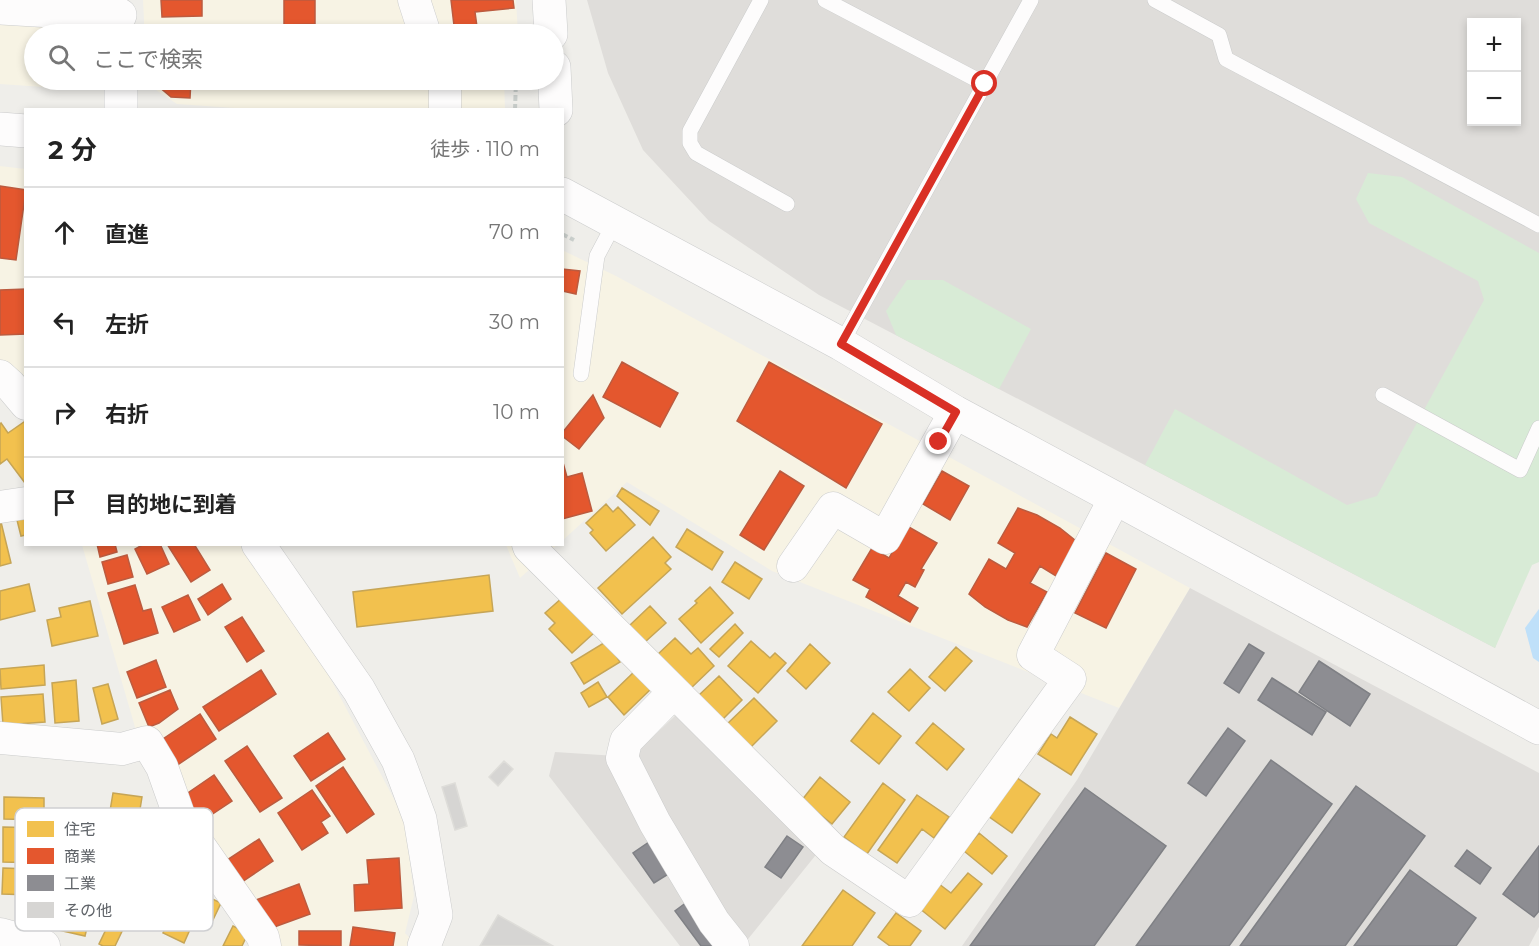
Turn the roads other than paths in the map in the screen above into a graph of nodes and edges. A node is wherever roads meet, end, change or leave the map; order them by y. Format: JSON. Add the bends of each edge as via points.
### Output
{"nodes":[{"id":1,"x":414,"y":0,"type":"edge"},
{"id":2,"x":549,"y":0,"type":"edge"},
{"id":3,"x":761,"y":0,"type":"edge"},
{"id":4,"x":825,"y":0,"type":"edge"},
{"id":5,"x":1031,"y":0,"type":"edge"},
{"id":6,"x":1155,"y":0,"type":"edge"},
{"id":7,"x":0,"y":8,"type":"edge"},
{"id":8,"x":120,"y":17,"type":"edge"},
{"id":9,"x":422,"y":24,"type":"edge"},
{"id":10,"x":550,"y":24,"type":"edge"},
{"id":11,"x":985,"y":84,"type":"junction"},
{"id":12,"x":121,"y":90,"type":"edge"},
{"id":13,"x":445,"y":90,"type":"edge"},
{"id":14,"x":555,"y":90,"type":"edge"},
{"id":15,"x":121,"y":108,"type":"edge"},
{"id":16,"x":446,"y":108,"type":"edge"},
{"id":17,"x":556,"y":108,"type":"edge"},
{"id":18,"x":0,"y":129,"type":"edge"},
{"id":19,"x":24,"y":131,"type":"edge"},
{"id":20,"x":564,"y":195,"type":"edge"},
{"id":21,"x":788,"y":204,"type":"dead end"},
{"id":22,"x":615,"y":222,"type":"junction"},
{"id":23,"x":1539,"y":225,"type":"edge"},
{"id":24,"x":841,"y":344,"type":"junction"},
{"id":25,"x":581,"y":374,"type":"dead end"},
{"id":26,"x":0,"y":376,"type":"edge"},
{"id":27,"x":1383,"y":395,"type":"dead end"},
{"id":28,"x":24,"y":402,"type":"edge"},
{"id":29,"x":956,"y":412,"type":"junction"},
{"id":30,"x":1539,"y":428,"type":"edge"},
{"id":31,"x":1115,"y":498,"type":"junction"},
{"id":32,"x":24,"y":503,"type":"edge"},
{"id":33,"x":0,"y":507,"type":"edge"},
{"id":34,"x":259,"y":546,"type":"edge"},
{"id":35,"x":529,"y":546,"type":"edge"},
{"id":36,"x":793,"y":566,"type":"dead end"},
{"id":37,"x":674,"y":692,"type":"junction"},
{"id":38,"x":1539,"y":728,"type":"edge"},
{"id":39,"x":0,"y":738,"type":"edge"},
{"id":40,"x":176,"y":808,"type":"edge"},
{"id":41,"x":213,"y":865,"type":"edge"},
{"id":42,"x":0,"y":934,"type":"edge"},
{"id":43,"x":44,"y":946,"type":"edge"},
{"id":44,"x":265,"y":946,"type":"edge"},
{"id":45,"x":424,"y":946,"type":"edge"},
{"id":46,"x":733,"y":946,"type":"edge"}],
"edges":[{"from":1,"to":9,"type":"street"},
{"from":2,"to":10,"type":"street"},
{"from":3,"to":21,"type":"lane","via":[[690,131],[690,142],[696,153]]},
{"from":4,"to":11,"type":"lane"},
{"from":5,"to":11,"type":"lane"},
{"from":6,"to":23,"type":"lane","via":[[1219,35],[1226,59]]},
{"from":7,"to":8,"type":"street"},
{"from":11,"to":24,"type":"lane"},
{"from":12,"to":15,"type":"street"},
{"from":13,"to":16,"type":"street"},
{"from":14,"to":17,"type":"street"},
{"from":18,"to":19,"type":"street"},
{"from":20,"to":22,"type":"street"},
{"from":22,"to":24,"type":"street"},
{"from":22,"to":25,"type":"lane","via":[[597,256]]},
{"from":24,"to":29,"type":"street"},
{"from":26,"to":28,"type":"street"},
{"from":27,"to":30,"type":"lane","via":[[1520,470]]},
{"from":29,"to":31,"type":"street"},
{"from":29,"to":36,"type":"street","via":[[885,538],[833,508]]},
{"from":31,"to":37,"type":"street","via":[[1034,655],[1070,679],[909,901],[833,849]]},
{"from":31,"to":38,"type":"street"},
{"from":32,"to":33,"type":"street"},
{"from":34,"to":45,"type":"street","via":[[359,690],[398,760],[420,819],[436,915]]},
{"from":35,"to":37,"type":"street"},
{"from":37,"to":46,"type":"street","via":[[626,741],[622,758],[655,823],[714,922]]},
{"from":39,"to":40,"type":"street","via":[[122,749],[147,742],[162,767]]},
{"from":41,"to":44,"type":"street","via":[[263,937]]},
{"from":42,"to":43,"type":"street"}]}
